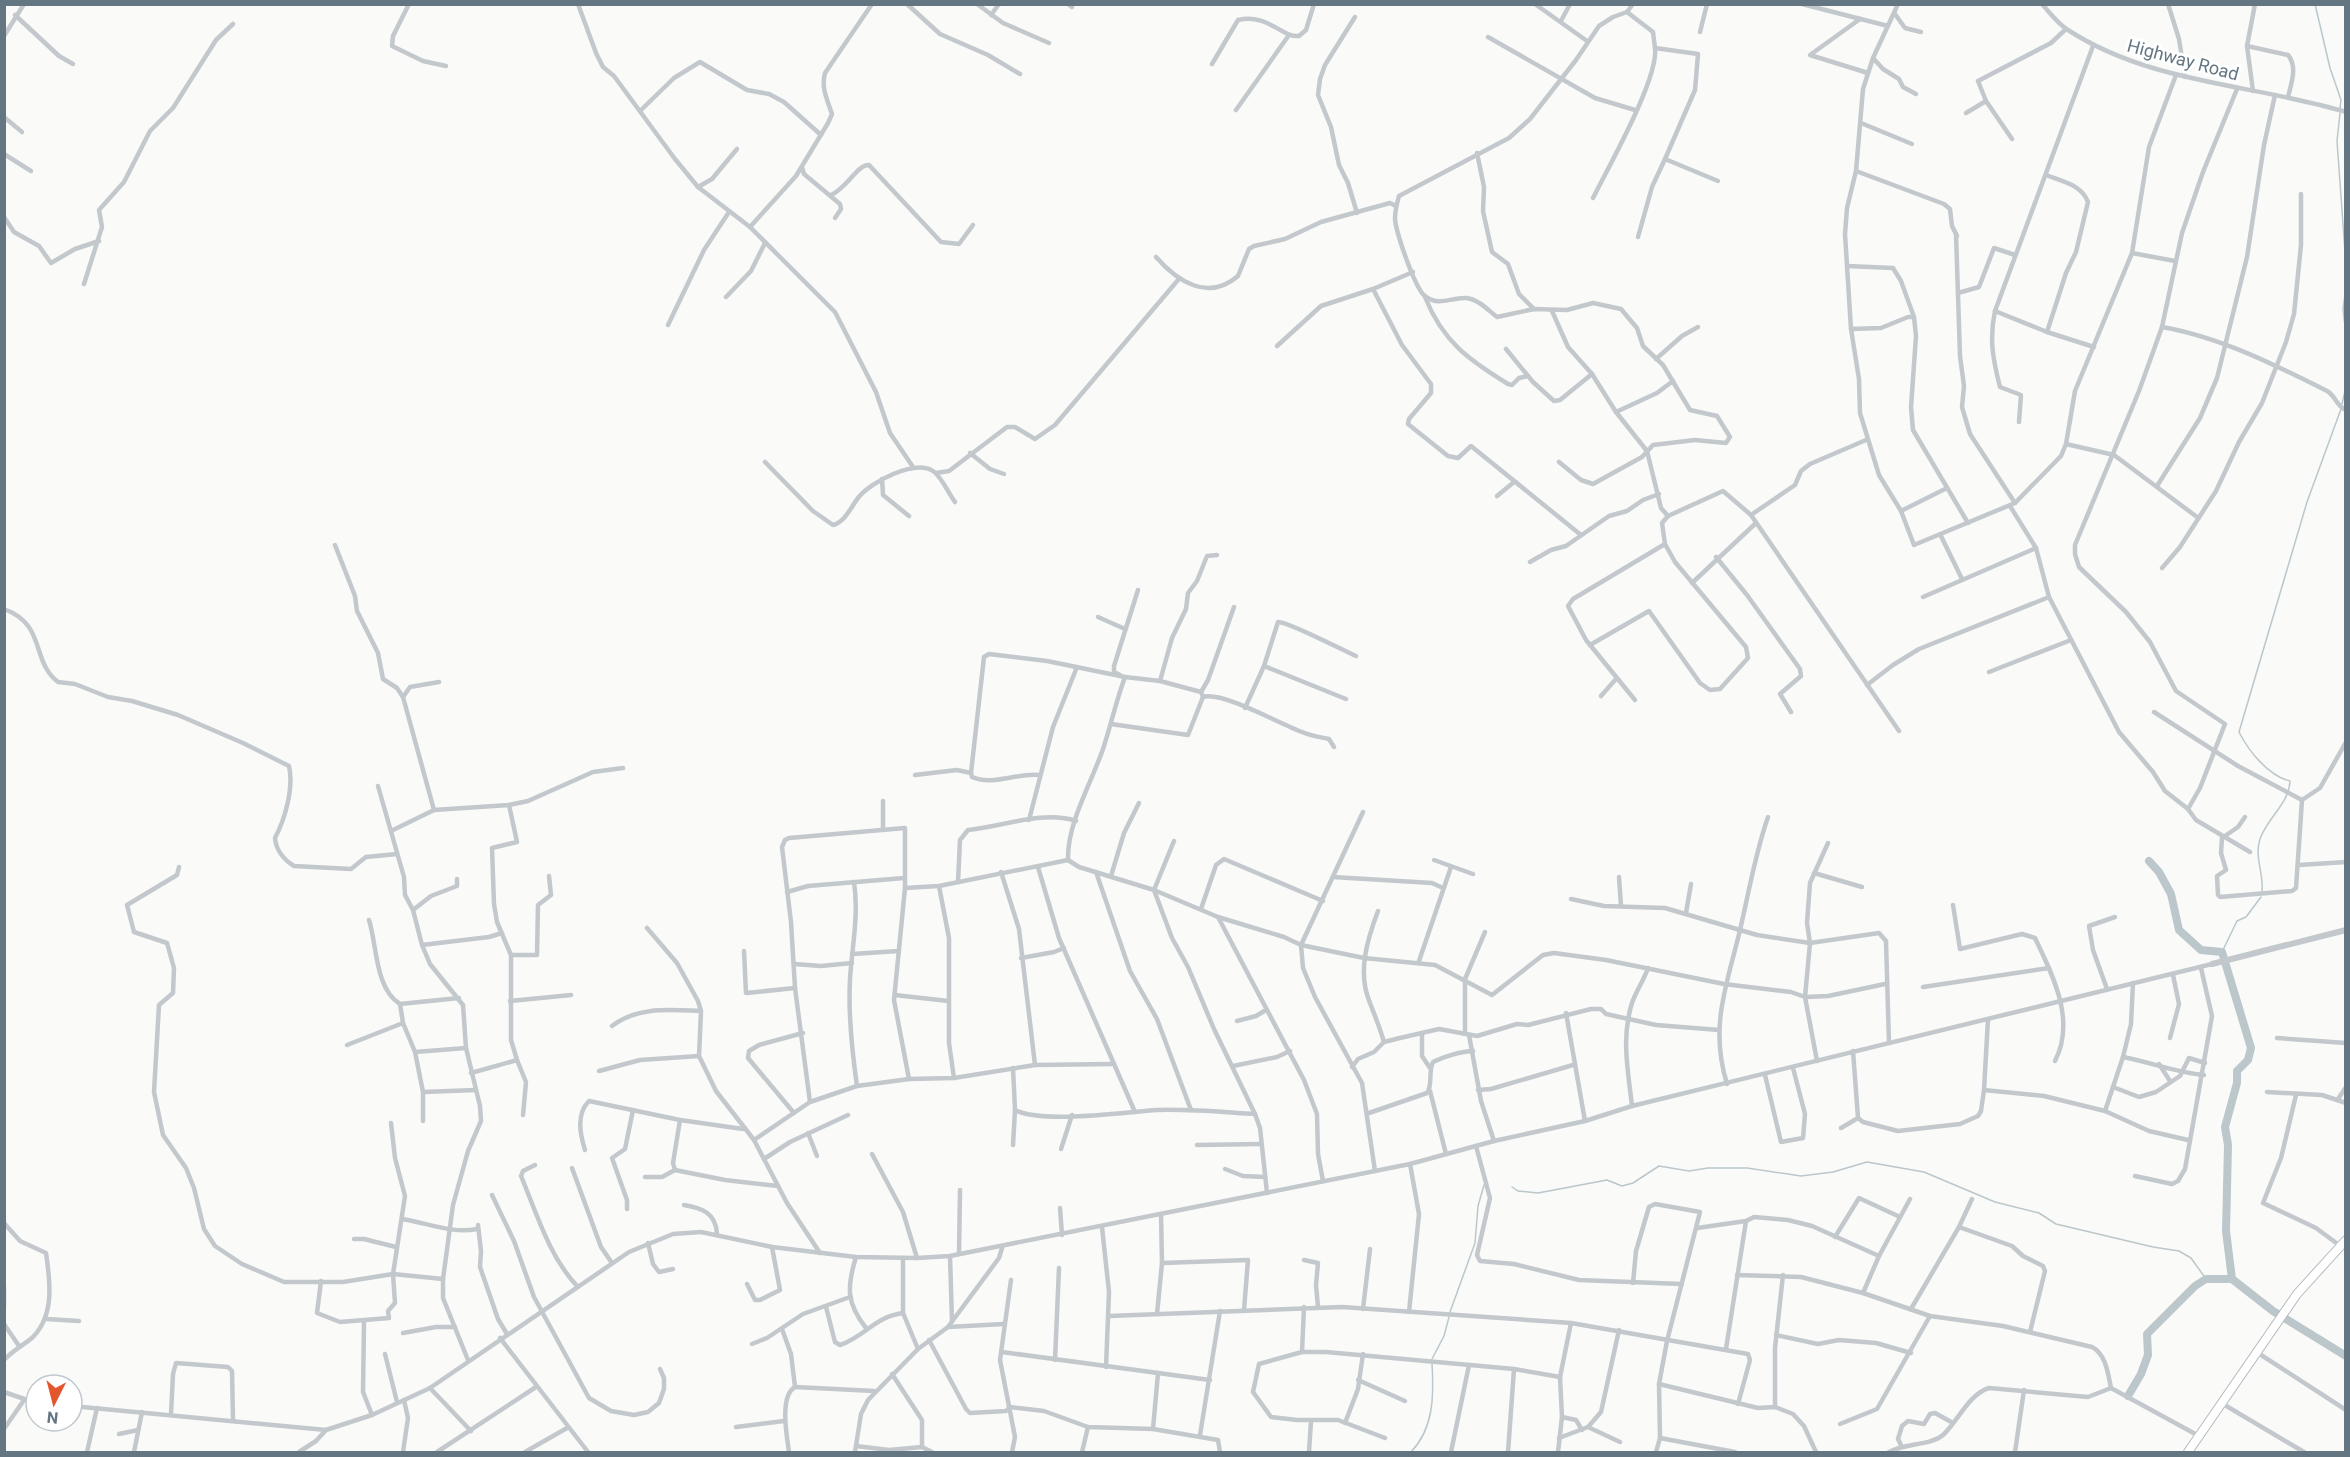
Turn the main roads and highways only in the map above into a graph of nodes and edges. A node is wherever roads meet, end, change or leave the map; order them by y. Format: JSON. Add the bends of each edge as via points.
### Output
{"nodes":[{"id":1,"x":2342,"y":1243,"type":"edge"},
{"id":2,"x":2188,"y":1452,"type":"edge"}],
"edges":[{"from":1,"to":2,"type":"main road","via":[[2297,1294]]}]}
